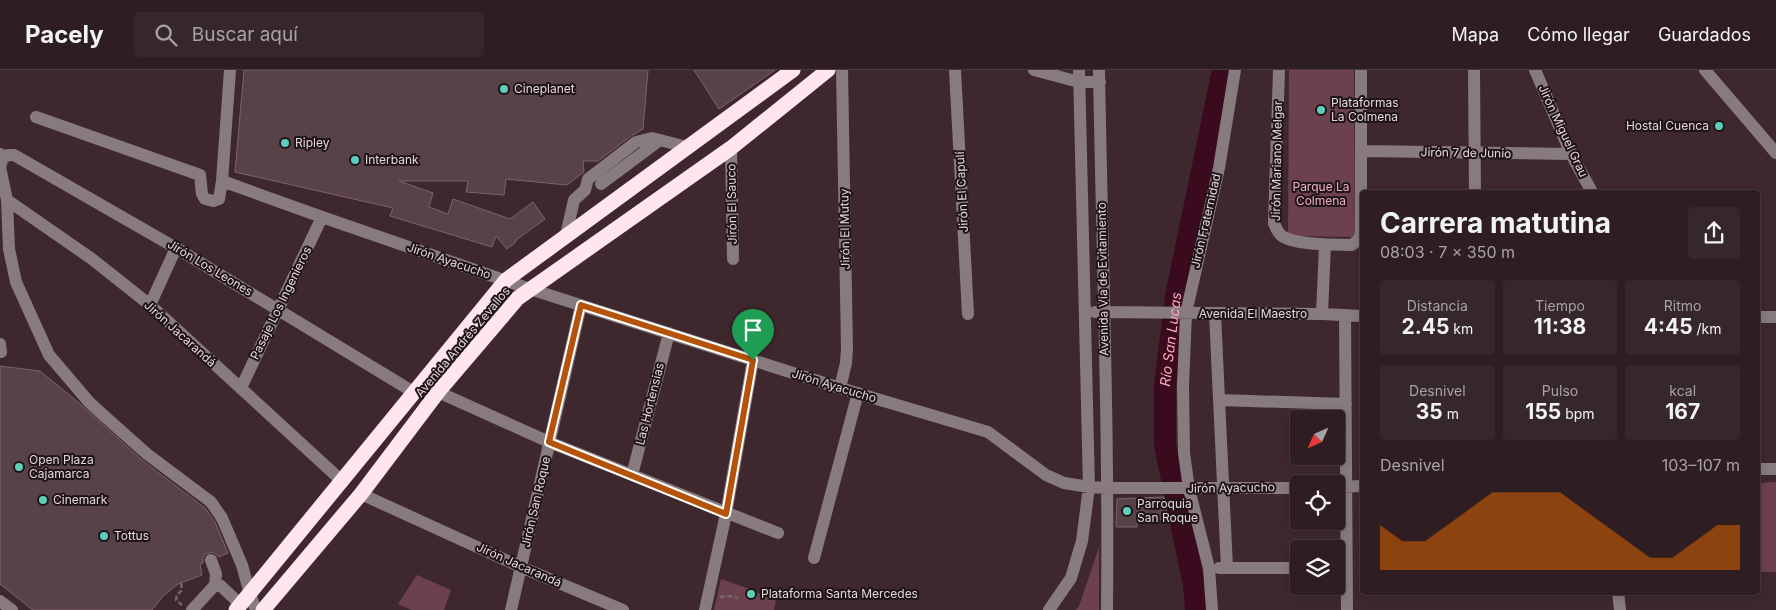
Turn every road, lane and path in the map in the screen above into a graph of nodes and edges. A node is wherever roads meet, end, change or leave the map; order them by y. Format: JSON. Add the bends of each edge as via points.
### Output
{"nodes":[{"id":1,"x":230,"y":70,"type":"edge"},
{"id":2,"x":793,"y":70,"type":"edge"},
{"id":3,"x":828,"y":70,"type":"edge"},
{"id":4,"x":842,"y":70,"type":"edge"},
{"id":5,"x":955,"y":70,"type":"edge"},
{"id":6,"x":1034,"y":70,"type":"edge"},
{"id":7,"x":1235,"y":70,"type":"edge"},
{"id":8,"x":1279,"y":70,"type":"edge"},
{"id":9,"x":1361,"y":70,"type":"edge"},
{"id":10,"x":1474,"y":70,"type":"edge"},
{"id":11,"x":1535,"y":70,"type":"edge"},
{"id":12,"x":1706,"y":70,"type":"edge"},
{"id":13,"x":1079,"y":76,"type":"edge"},
{"id":14,"x":1100,"y":76,"type":"edge"},
{"id":15,"x":36,"y":117,"type":"dead end"},
{"id":16,"x":660,"y":140,"type":"junction"},
{"id":17,"x":687,"y":147,"type":"junction"},
{"id":18,"x":731,"y":148,"type":"junction"},
{"id":19,"x":1361,"y":151,"type":"junction"},
{"id":20,"x":1475,"y":153,"type":"junction"},
{"id":21,"x":1776,"y":153,"type":"edge"},
{"id":22,"x":1571,"y":154,"type":"junction"},
{"id":23,"x":1,"y":156,"type":"edge"},
{"id":24,"x":222,"y":181,"type":"junction"},
{"id":25,"x":601,"y":184,"type":"dead end"},
{"id":26,"x":1360,"y":190,"type":"edge"},
{"id":27,"x":1475,"y":190,"type":"edge"},
{"id":28,"x":1591,"y":190,"type":"edge"},
{"id":29,"x":1360,"y":195,"type":"edge"},
{"id":30,"x":7,"y":200,"type":"junction"},
{"id":31,"x":322,"y":217,"type":"junction"},
{"id":32,"x":566,"y":235,"type":"junction"},
{"id":33,"x":1325,"y":245,"type":"junction"},
{"id":34,"x":176,"y":248,"type":"junction"},
{"id":35,"x":733,"y":259,"type":"dead end"},
{"id":36,"x":506,"y":280,"type":"junction"},
{"id":37,"x":530,"y":289,"type":"junction"},
{"id":38,"x":150,"y":305,"type":"junction"},
{"id":39,"x":581,"y":305,"type":"junction"},
{"id":40,"x":278,"y":309,"type":"junction"},
{"id":41,"x":1084,"y":312,"type":"junction"},
{"id":42,"x":1103,"y":312,"type":"junction"},
{"id":43,"x":1182,"y":313,"type":"junction"},
{"id":44,"x":968,"y":314,"type":"dead end"},
{"id":45,"x":1215,"y":314,"type":"junction"},
{"id":46,"x":1322,"y":314,"type":"junction"},
{"id":47,"x":1345,"y":315,"type":"junction"},
{"id":48,"x":1360,"y":316,"type":"edge"},
{"id":49,"x":1760,"y":317,"type":"edge"},
{"id":50,"x":1776,"y":317,"type":"edge"},
{"id":51,"x":669,"y":332,"type":"junction"},
{"id":52,"x":753,"y":360,"type":"junction"},
{"id":53,"x":241,"y":388,"type":"junction"},
{"id":54,"x":840,"y":388,"type":"junction"},
{"id":55,"x":414,"y":392,"type":"junction"},
{"id":56,"x":438,"y":392,"type":"junction"},
{"id":57,"x":858,"y":393,"type":"junction"},
{"id":58,"x":1219,"y":400,"type":"junction"},
{"id":59,"x":1346,"y":404,"type":"junction"},
{"id":60,"x":549,"y":442,"type":"junction"},
{"id":61,"x":1776,"y":469,"type":"edge"},
{"id":62,"x":1760,"y":470,"type":"edge"},
{"id":63,"x":632,"y":475,"type":"junction"},
{"id":64,"x":1342,"y":475,"type":"edge"},
{"id":65,"x":343,"y":482,"type":"junction"},
{"id":66,"x":1360,"y":486,"type":"edge"},
{"id":67,"x":1089,"y":487,"type":"junction"},
{"id":68,"x":1345,"y":487,"type":"edge"},
{"id":69,"x":1108,"y":488,"type":"junction"},
{"id":70,"x":1290,"y":488,"type":"edge"},
{"id":71,"x":1184,"y":489,"type":"junction"},
{"id":72,"x":1224,"y":489,"type":"junction"},
{"id":73,"x":361,"y":494,"type":"junction"},
{"id":74,"x":726,"y":514,"type":"junction"},
{"id":75,"x":778,"y":533,"type":"dead end"},
{"id":76,"x":814,"y":558,"type":"dead end"},
{"id":77,"x":211,"y":560,"type":"dead end"},
{"id":78,"x":521,"y":567,"type":"junction"},
{"id":79,"x":1209,"y":568,"type":"junction"},
{"id":80,"x":1227,"y":568,"type":"junction"},
{"id":81,"x":1290,"y":568,"type":"edge"},
{"id":82,"x":181,"y":584,"type":"dead end"},
{"id":83,"x":214,"y":585,"type":"junction"},
{"id":84,"x":1345,"y":595,"type":"edge"},
{"id":85,"x":1618,"y":595,"type":"edge"},
{"id":86,"x":718,"y":597,"type":"dead end"},
{"id":87,"x":738,"y":598,"type":"dead end"},
{"id":88,"x":176,"y":600,"type":"dead end"},
{"id":89,"x":0,"y":601,"type":"edge"},
{"id":90,"x":242,"y":603,"type":"edge"},
{"id":91,"x":12,"y":610,"type":"edge"},
{"id":92,"x":192,"y":610,"type":"edge"},
{"id":93,"x":256,"y":610,"type":"edge"},
{"id":94,"x":263,"y":610,"type":"edge"},
{"id":95,"x":511,"y":610,"type":"edge"},
{"id":96,"x":622,"y":610,"type":"edge"},
{"id":97,"x":705,"y":610,"type":"edge"},
{"id":98,"x":1049,"y":610,"type":"edge"},
{"id":99,"x":1107,"y":610,"type":"edge"},
{"id":100,"x":1212,"y":610,"type":"edge"},
{"id":101,"x":1347,"y":610,"type":"edge"},
{"id":102,"x":1620,"y":610,"type":"edge"}],
"edges":[{"from":1,"to":24,"type":"street"},
{"from":2,"to":17,"type":"highway","name":"Avenida Andrés Zevallos"},
{"from":3,"to":18,"type":"highway","name":"Avenida Andrés Zevallos"},
{"from":4,"to":54,"type":"street","name":"Jirón El Mutuy","via":[[846,363]]},
{"from":5,"to":44,"type":"street","name":"Jirón El Capulí"},
{"from":6,"to":13,"type":"street"},
{"from":7,"to":43,"type":"street","name":"Jirón Fraternidad","via":[[1219,168]]},
{"from":8,"to":33,"type":"street","name":"Jirón Mariano Melgar","via":[[1274,223],[1276,230],[1289,240]]},
{"from":9,"to":19,"type":"street","name":"Jirón Mariano Melgar"},
{"from":10,"to":20,"type":"street"},
{"from":11,"to":22,"type":"street","name":"Jirón Miguel Grau"},
{"from":12,"to":21,"type":"street"},
{"from":13,"to":14,"type":"street"},
{"from":13,"to":41,"type":"street","name":"Avenida Vía de Evitamiento"},
{"from":14,"to":42,"type":"street","name":"Avenida Vía de Evitamiento"},
{"from":15,"to":24,"type":"street","via":[[200,175],[202,194],[206,199],[213,201],[219,198]]},
{"from":16,"to":17,"type":"street"},
{"from":16,"to":25,"type":"street"},
{"from":16,"to":32,"type":"street","via":[[652,138],[636,142],[588,179],[585,190],[574,200]]},
{"from":17,"to":32,"type":"highway","name":"Avenida Andrés Zevallos"},
{"from":18,"to":35,"type":"street","name":"Jirón El Sauco"},
{"from":18,"to":37,"type":"highway","name":"Avenida Andrés Zevallos"},
{"from":19,"to":20,"type":"street","name":"Jirón 7 de Junio"},
{"from":19,"to":26,"type":"street","name":"Jirón Mariano Melgar"},
{"from":20,"to":22,"type":"street","name":"Jirón 7 de Junio"},
{"from":20,"to":27,"type":"street"},
{"from":22,"to":28,"type":"street","name":"Jirón Miguel Grau"},
{"from":23,"to":30,"type":"street"},
{"from":23,"to":34,"type":"street","name":"Jirón Los Leones","via":[[14,155]]},
{"from":24,"to":31,"type":"street","name":"Jirón Ayacucho"},
{"from":29,"to":33,"type":"street","name":"Jirón Mariano Melgar","via":[[1359,239],[1352,245]]},
{"from":30,"to":38,"type":"street","name":"Jirón Jacarandá","via":[[92,259]]},
{"from":30,"to":90,"type":"street","via":[[9,249],[16,282],[49,355],[89,402],[147,454],[211,502],[222,518],[242,565]]},
{"from":31,"to":36,"type":"street","name":"Jirón Ayacucho"},
{"from":31,"to":40,"type":"street","name":"Pasaje Los Ingenieros"},
{"from":32,"to":36,"type":"highway","name":"Avenida Andrés Zevallos"},
{"from":33,"to":46,"type":"street"},
{"from":34,"to":38,"type":"street"},
{"from":34,"to":40,"type":"street","name":"Jirón Los Leones"},
{"from":36,"to":37,"type":"street","name":"Jirón Ayacucho"},
{"from":36,"to":55,"type":"highway","name":"Avenida Andrés Zevallos"},
{"from":37,"to":39,"type":"street","name":"Jirón Ayacucho"},
{"from":37,"to":56,"type":"highway","name":"Avenida Andrés Zevallos","via":[[518,298]]},
{"from":38,"to":53,"type":"street","name":"Jirón Jacarandá"},
{"from":39,"to":51,"type":"street","name":"Jirón Ayacucho"},
{"from":39,"to":60,"type":"street","name":"Jirón San Roque"},
{"from":40,"to":53,"type":"street","name":"Pasaje Los Ingenieros"},
{"from":40,"to":55,"type":"street","name":"Jirón Los Leones"},
{"from":41,"to":42,"type":"street","name":"Avenida El Maestro"},
{"from":41,"to":67,"type":"street","name":"Avenida Vía de Evitamiento"},
{"from":42,"to":43,"type":"street","name":"Avenida El Maestro"},
{"from":42,"to":69,"type":"street","name":"Avenida Vía de Evitamiento"},
{"from":43,"to":45,"type":"street","name":"Avenida El Maestro"},
{"from":43,"to":71,"type":"street","name":"Jirón Fraternidad"},
{"from":45,"to":46,"type":"street","name":"Avenida El Maestro"},
{"from":45,"to":58,"type":"street"},
{"from":46,"to":47,"type":"street","name":"Avenida El Maestro"},
{"from":47,"to":48,"type":"street","name":"Avenida El Maestro"},
{"from":47,"to":59,"type":"street"},
{"from":49,"to":50,"type":"street"},
{"from":51,"to":52,"type":"street","name":"Jirón Ayacucho"},
{"from":51,"to":63,"type":"street","name":"Las Hortensias"},
{"from":52,"to":54,"type":"street","name":"Jirón Ayacucho"},
{"from":52,"to":74,"type":"street"},
{"from":53,"to":65,"type":"street","name":"Jirón Jacarandá"},
{"from":54,"to":57,"type":"street","name":"Jirón Ayacucho"},
{"from":55,"to":65,"type":"highway","name":"Avenida Andrés Zevallos"},
{"from":56,"to":60,"type":"street"},
{"from":56,"to":73,"type":"highway","name":"Avenida Andrés Zevallos"},
{"from":57,"to":67,"type":"street","name":"Jirón Ayacucho","via":[[988,432],[1046,475],[1064,483]]},
{"from":57,"to":76,"type":"street"},
{"from":58,"to":59,"type":"street"},
{"from":58,"to":72,"type":"street"},
{"from":59,"to":64,"type":"street"},
{"from":60,"to":63,"type":"street"},
{"from":60,"to":78,"type":"street","name":"Jirón San Roque"},
{"from":61,"to":62,"type":"street"},
{"from":63,"to":74,"type":"street"},
{"from":65,"to":90,"type":"highway","name":"Avenida Andrés Zevallos"},
{"from":66,"to":68,"type":"street"},
{"from":67,"to":69,"type":"street","name":"Jirón Ayacucho"},
{"from":67,"to":98,"type":"street","name":"Avenida Vía de Evitamiento","via":[[1082,541],[1071,578]]},
{"from":69,"to":71,"type":"street","name":"Jirón Ayacucho"},
{"from":69,"to":99,"type":"street","name":"Avenida Vía de Evitamiento"},
{"from":70,"to":72,"type":"street","name":"Jirón Ayacucho"},
{"from":71,"to":72,"type":"street","name":"Jirón Ayacucho"},
{"from":71,"to":79,"type":"street","name":"Jirón Fraternidad"},
{"from":72,"to":80,"type":"street"},
{"from":73,"to":78,"type":"street","name":"Jirón Jacarandá"},
{"from":73,"to":94,"type":"highway","name":"Avenida Andrés Zevallos"},
{"from":74,"to":75,"type":"street"},
{"from":74,"to":97,"type":"street"},
{"from":77,"to":83,"type":"street","via":[[216,574]]},
{"from":78,"to":95,"type":"street","name":"Jirón San Roque"},
{"from":78,"to":96,"type":"street","name":"Jirón Jacarandá"},
{"from":79,"to":80,"type":"street"},
{"from":79,"to":100,"type":"street","name":"Jirón Fraternidad"},
{"from":80,"to":81,"type":"street"},
{"from":82,"to":88,"type":"path","via":[[182,590]]},
{"from":83,"to":90,"type":"street","via":[[221,586]]},
{"from":83,"to":92,"type":"street"},
{"from":84,"to":101,"type":"street"},
{"from":85,"to":102,"type":"street"},
{"from":86,"to":87,"type":"path"},
{"from":89,"to":91,"type":"street"},
{"from":90,"to":93,"type":"street"}]}
